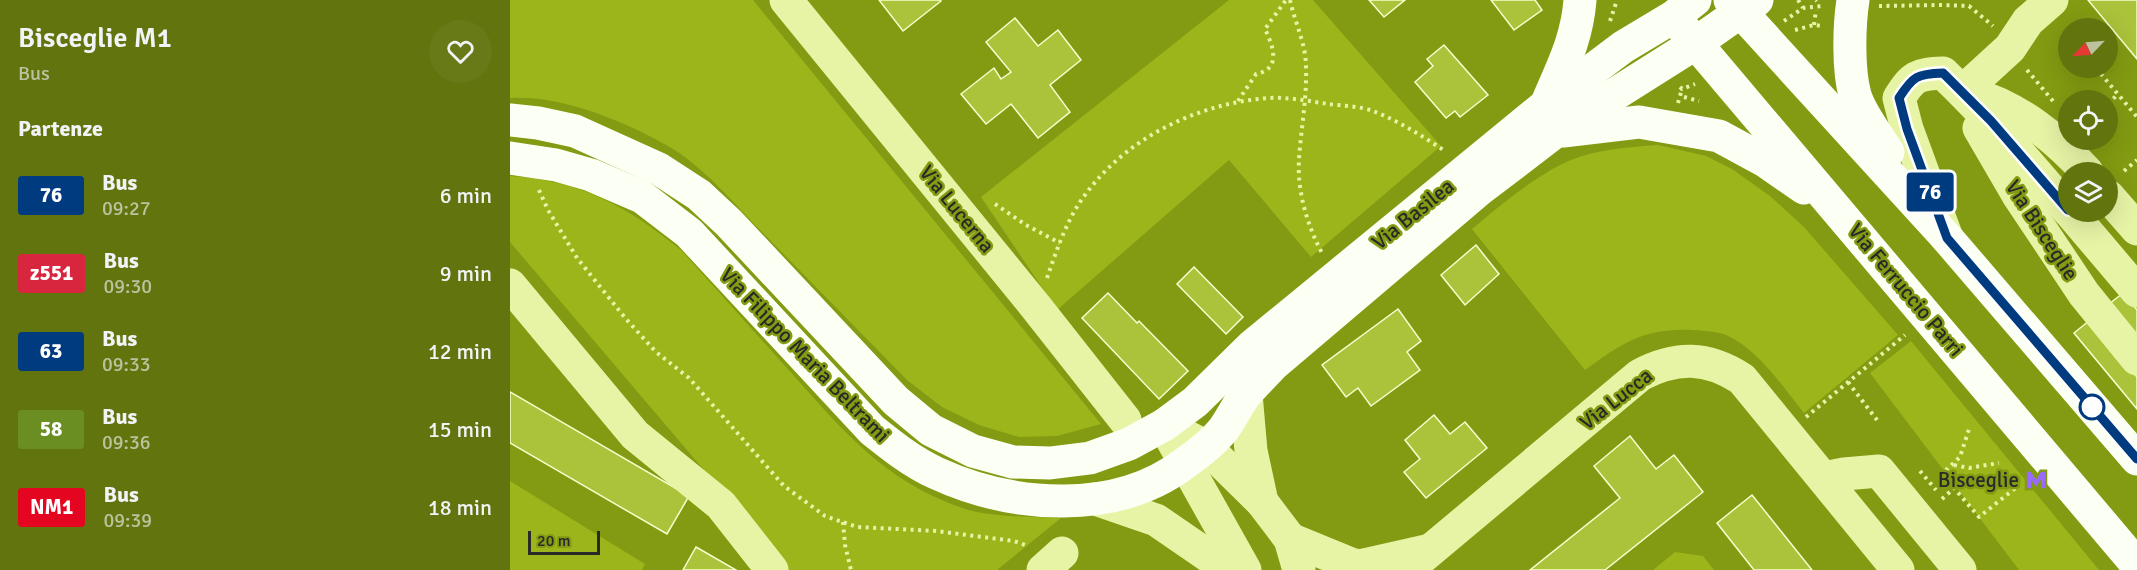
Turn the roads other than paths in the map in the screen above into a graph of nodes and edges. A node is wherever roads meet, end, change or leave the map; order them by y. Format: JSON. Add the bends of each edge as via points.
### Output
{"nodes":[{"id":1,"x":786,"y":0,"type":"edge"},
{"id":2,"x":1580,"y":0,"type":"edge"},
{"id":3,"x":2052,"y":0,"type":"edge"},
{"id":4,"x":1743,"y":4,"type":"edge"},
{"id":5,"x":1852,"y":4,"type":"edge"},
{"id":6,"x":1675,"y":6,"type":"edge"},
{"id":7,"x":1696,"y":43,"type":"junction"},
{"id":8,"x":1963,"y":91,"type":"junction"},
{"id":9,"x":1550,"y":119,"type":"junction"},
{"id":10,"x":510,"y":120,"type":"edge"},
{"id":11,"x":510,"y":158,"type":"edge"},
{"id":12,"x":2078,"y":162,"type":"edge"},
{"id":13,"x":2118,"y":187,"type":"edge"},
{"id":14,"x":2058,"y":198,"type":"edge"},
{"id":15,"x":1841,"y":214,"type":"junction"},
{"id":16,"x":2078,"y":222,"type":"edge"},
{"id":17,"x":2137,"y":229,"type":"edge"},
{"id":18,"x":1947,"y":238,"type":"junction"},
{"id":19,"x":510,"y":285,"type":"edge"},
{"id":20,"x":2137,"y":291,"type":"edge"},
{"id":21,"x":2137,"y":358,"type":"edge"},
{"id":22,"x":1246,"y":394,"type":"junction"},
{"id":23,"x":1125,"y":420,"type":"dead end"},
{"id":24,"x":1164,"y":425,"type":"junction"},
{"id":25,"x":1195,"y":455,"type":"junction"},
{"id":26,"x":2137,"y":459,"type":"edge"},
{"id":27,"x":1824,"y":478,"type":"junction"},
{"id":28,"x":1095,"y":499,"type":"junction"},
{"id":29,"x":1262,"y":502,"type":"junction"},
{"id":30,"x":1290,"y":539,"type":"junction"},
{"id":31,"x":1434,"y":548,"type":"junction"},
{"id":32,"x":2137,"y":565,"type":"edge"},
{"id":33,"x":772,"y":570,"type":"edge"},
{"id":34,"x":1229,"y":570,"type":"edge"},
{"id":35,"x":1245,"y":570,"type":"edge"},
{"id":36,"x":1299,"y":570,"type":"edge"},
{"id":37,"x":1407,"y":570,"type":"edge"},
{"id":38,"x":1898,"y":570,"type":"edge"},
{"id":39,"x":1960,"y":570,"type":"edge"}],
"edges":[{"from":1,"to":23,"type":"street","name":"Via Lucerna"},
{"from":2,"to":9,"type":"main road","via":[[1579,21]]},
{"from":3,"to":8,"type":"street","via":[[2028,21],[2010,48]]},
{"from":4,"to":7,"type":"main road"},
{"from":4,"to":18,"type":"main road"},
{"from":5,"to":18,"type":"main road","via":[[1855,96]]},
{"from":6,"to":7,"type":"main road","name":"Via Ferruccio Parri"},
{"from":6,"to":9,"type":"main road","name":"Via Basilea","via":[[1623,47]]},
{"from":7,"to":9,"type":"main road","name":"Via Basilea"},
{"from":7,"to":15,"type":"main road","name":"Via Ferruccio Parri"},
{"from":8,"to":12,"type":"street","name":"Via Bisceglie","via":[[1995,100],[2022,115]]},
{"from":8,"to":14,"type":"street","name":"Via Bisceglie"},
{"from":8,"to":18,"type":"street","name":"Via Bisceglie","via":[[1943,73],[1929,73],[1911,79],[1899,98]]},
{"from":8,"to":21,"type":"street","name":"Via Bisceglie","via":[[1977,125],[2018,195],[2084,294]]},
{"from":9,"to":15,"type":"main road","via":[[1639,122],[1719,136],[1765,161]]},
{"from":9,"to":22,"type":"main road","name":"Via Basilea","via":[[1479,190],[1274,365]]},
{"from":9,"to":24,"type":"main road","name":"Via Basilea","via":[[1252,346],[1195,402]]},
{"from":10,"to":24,"type":"main road","name":"Via Filippo Maria Beltrami","via":[[575,131],[659,170],[699,195],[896,401],[932,430],[973,452],[1013,462],[1090,458],[1129,444]]},
{"from":11,"to":28,"type":"main road","name":"Via Filippo Maria Beltrami","via":[[591,175],[642,197],[689,233],[872,430],[934,473],[1009,496],[1053,501]]},
{"from":13,"to":17,"type":"street"},
{"from":15,"to":32,"type":"main road","name":"Via Ferruccio Parri"},
{"from":16,"to":20,"type":"street","name":"Via Bisceglie"},
{"from":18,"to":26,"type":"main road"},
{"from":19,"to":33,"type":"street","via":[[635,435],[721,505]]},
{"from":22,"to":25,"type":"main road","name":"Via Basilea","via":[[1222,431]]},
{"from":22,"to":29,"type":"street","via":[[1251,451]]},
{"from":24,"to":25,"type":"street"},
{"from":25,"to":28,"type":"main road","name":"Via Filippo Maria Beltrami","via":[[1142,488]]},
{"from":25,"to":29,"type":"street"},
{"from":25,"to":35,"type":"street"},
{"from":27,"to":31,"type":"street","name":"Via Lucca","via":[[1742,379],[1704,362],[1666,363],[1641,375]]},
{"from":27,"to":38,"type":"street","name":"Via Lucca"},
{"from":27,"to":39,"type":"street","via":[[1879,471]]},
{"from":28,"to":34,"type":"street","via":[[1156,520]]},
{"from":29,"to":30,"type":"street"},
{"from":30,"to":31,"type":"street","name":"Via Lucca","via":[[1359,566]]},
{"from":30,"to":36,"type":"street"},
{"from":31,"to":37,"type":"street","name":"Via Lucca"}]}
